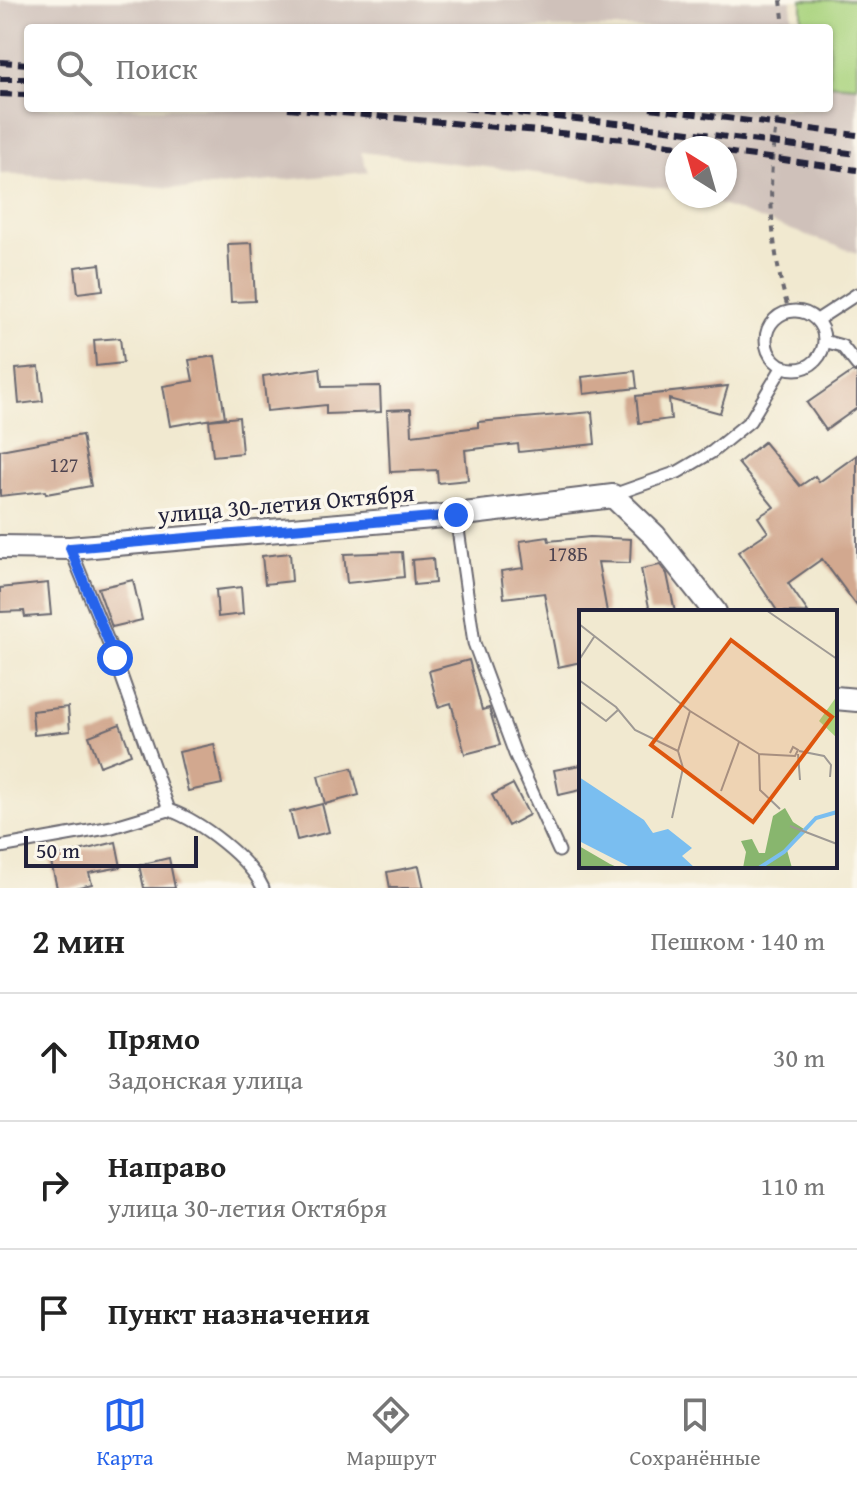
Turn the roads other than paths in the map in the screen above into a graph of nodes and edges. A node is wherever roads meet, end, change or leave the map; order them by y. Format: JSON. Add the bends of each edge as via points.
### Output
{"nodes":[{"id":1,"x":857,"y":294,"type":"edge"},
{"id":2,"x":817,"y":320,"type":"junction"},
{"id":3,"x":824,"y":341,"type":"junction"},
{"id":4,"x":857,"y":365,"type":"edge"},
{"id":5,"x":783,"y":366,"type":"junction"},
{"id":6,"x":613,"y":496,"type":"junction"},
{"id":7,"x":456,"y":515,"type":"junction"},
{"id":8,"x":0,"y":547,"type":"edge"},
{"id":9,"x":70,"y":548,"type":"junction"},
{"id":10,"x":713,"y":610,"type":"edge"},
{"id":11,"x":837,"y":698,"type":"edge"},
{"id":12,"x":857,"y":700,"type":"edge"},
{"id":13,"x":169,"y":810,"type":"junction"},
{"id":14,"x":0,"y":847,"type":"edge"},
{"id":15,"x":559,"y":851,"type":"dead end"},
{"id":16,"x":263,"y":888,"type":"edge"}],
"edges":[{"from":1,"to":2,"type":"lane"},
{"from":2,"to":3,"type":"lane"},
{"from":2,"to":5,"type":"lane","via":[[789,311],[770,325],[768,349]]},
{"from":3,"to":4,"type":"lane","via":[[842,346]]},
{"from":3,"to":5,"type":"lane","via":[[815,361],[794,369]]},
{"from":5,"to":6,"type":"lane","via":[[750,421],[712,452],[678,472]]},
{"from":6,"to":7,"type":"street","name":"улица 30-летия Октября"},
{"from":6,"to":10,"type":"street","via":[[655,536]]},
{"from":7,"to":9,"type":"street","name":"улица 30-летия Октября"},
{"from":7,"to":15,"type":"lane","via":[[474,643],[515,754]]},
{"from":8,"to":9,"type":"street","name":"улица 30-летия Октября"},
{"from":9,"to":13,"type":"lane"},
{"from":11,"to":12,"type":"street"},
{"from":13,"to":14,"type":"lane","via":[[112,827]]},
{"from":13,"to":16,"type":"lane","via":[[188,817],[238,856]]}]}
